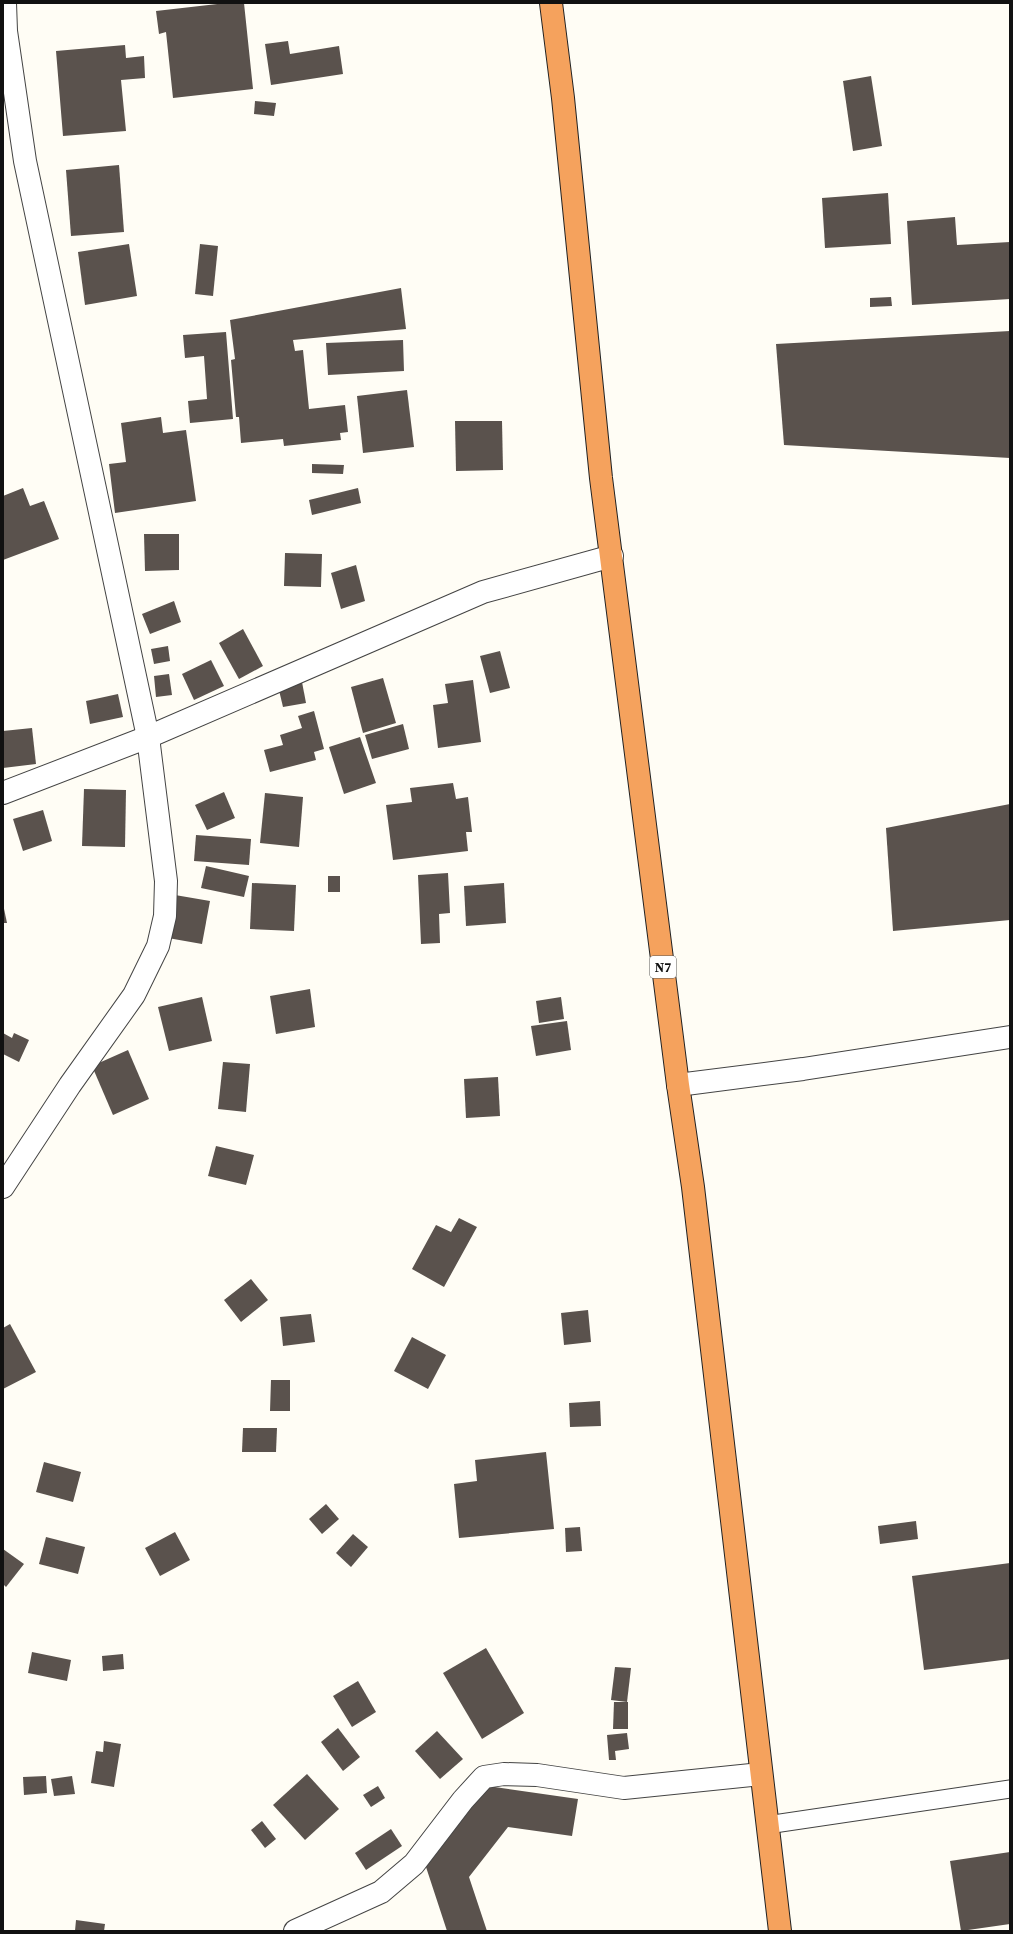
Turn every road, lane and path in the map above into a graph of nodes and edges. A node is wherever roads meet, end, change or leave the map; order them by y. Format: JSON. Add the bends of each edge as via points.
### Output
{"nodes":[{"id":1,"x":5,"y":3,"type":"edge"},
{"id":2,"x":551,"y":3,"type":"edge"},
{"id":3,"x":612,"y":556,"type":"junction"},
{"id":4,"x":148,"y":738,"type":"junction"},
{"id":5,"x":3,"y":793,"type":"edge"},
{"id":6,"x":1010,"y":1037,"type":"edge"},
{"id":7,"x":678,"y":1084,"type":"junction"},
{"id":8,"x":3,"y":1187,"type":"edge"},
{"id":9,"x":761,"y":1774,"type":"junction"},
{"id":10,"x":1010,"y":1790,"type":"edge"},
{"id":11,"x":767,"y":1825,"type":"junction"},
{"id":12,"x":295,"y":1931,"type":"edge"},
{"id":13,"x":780,"y":1931,"type":"edge"}],
"edges":[{"from":1,"to":4,"type":"street","via":[[6,31],[25,161]]},
{"from":2,"to":3,"type":"highway","number":"N7","via":[[601,478]]},
{"from":3,"to":4,"type":"street","via":[[483,592]]},
{"from":3,"to":7,"type":"highway","number":"N7"},
{"from":4,"to":5,"type":"street"},
{"from":4,"to":8,"type":"street","via":[[166,881],[165,916],[158,946],[134,995],[70,1085]]},
{"from":6,"to":7,"type":"street","via":[[803,1069]]},
{"from":7,"to":9,"type":"highway","number":"N7","via":[[693,1187]]},
{"from":9,"to":11,"type":"highway","number":"N7"},
{"from":9,"to":12,"type":"street","via":[[624,1788],[537,1775],[504,1774],[484,1778],[463,1800],[414,1864],[381,1892]]},
{"from":10,"to":11,"type":"lane"},
{"from":11,"to":13,"type":"highway","number":"N7"}]}
